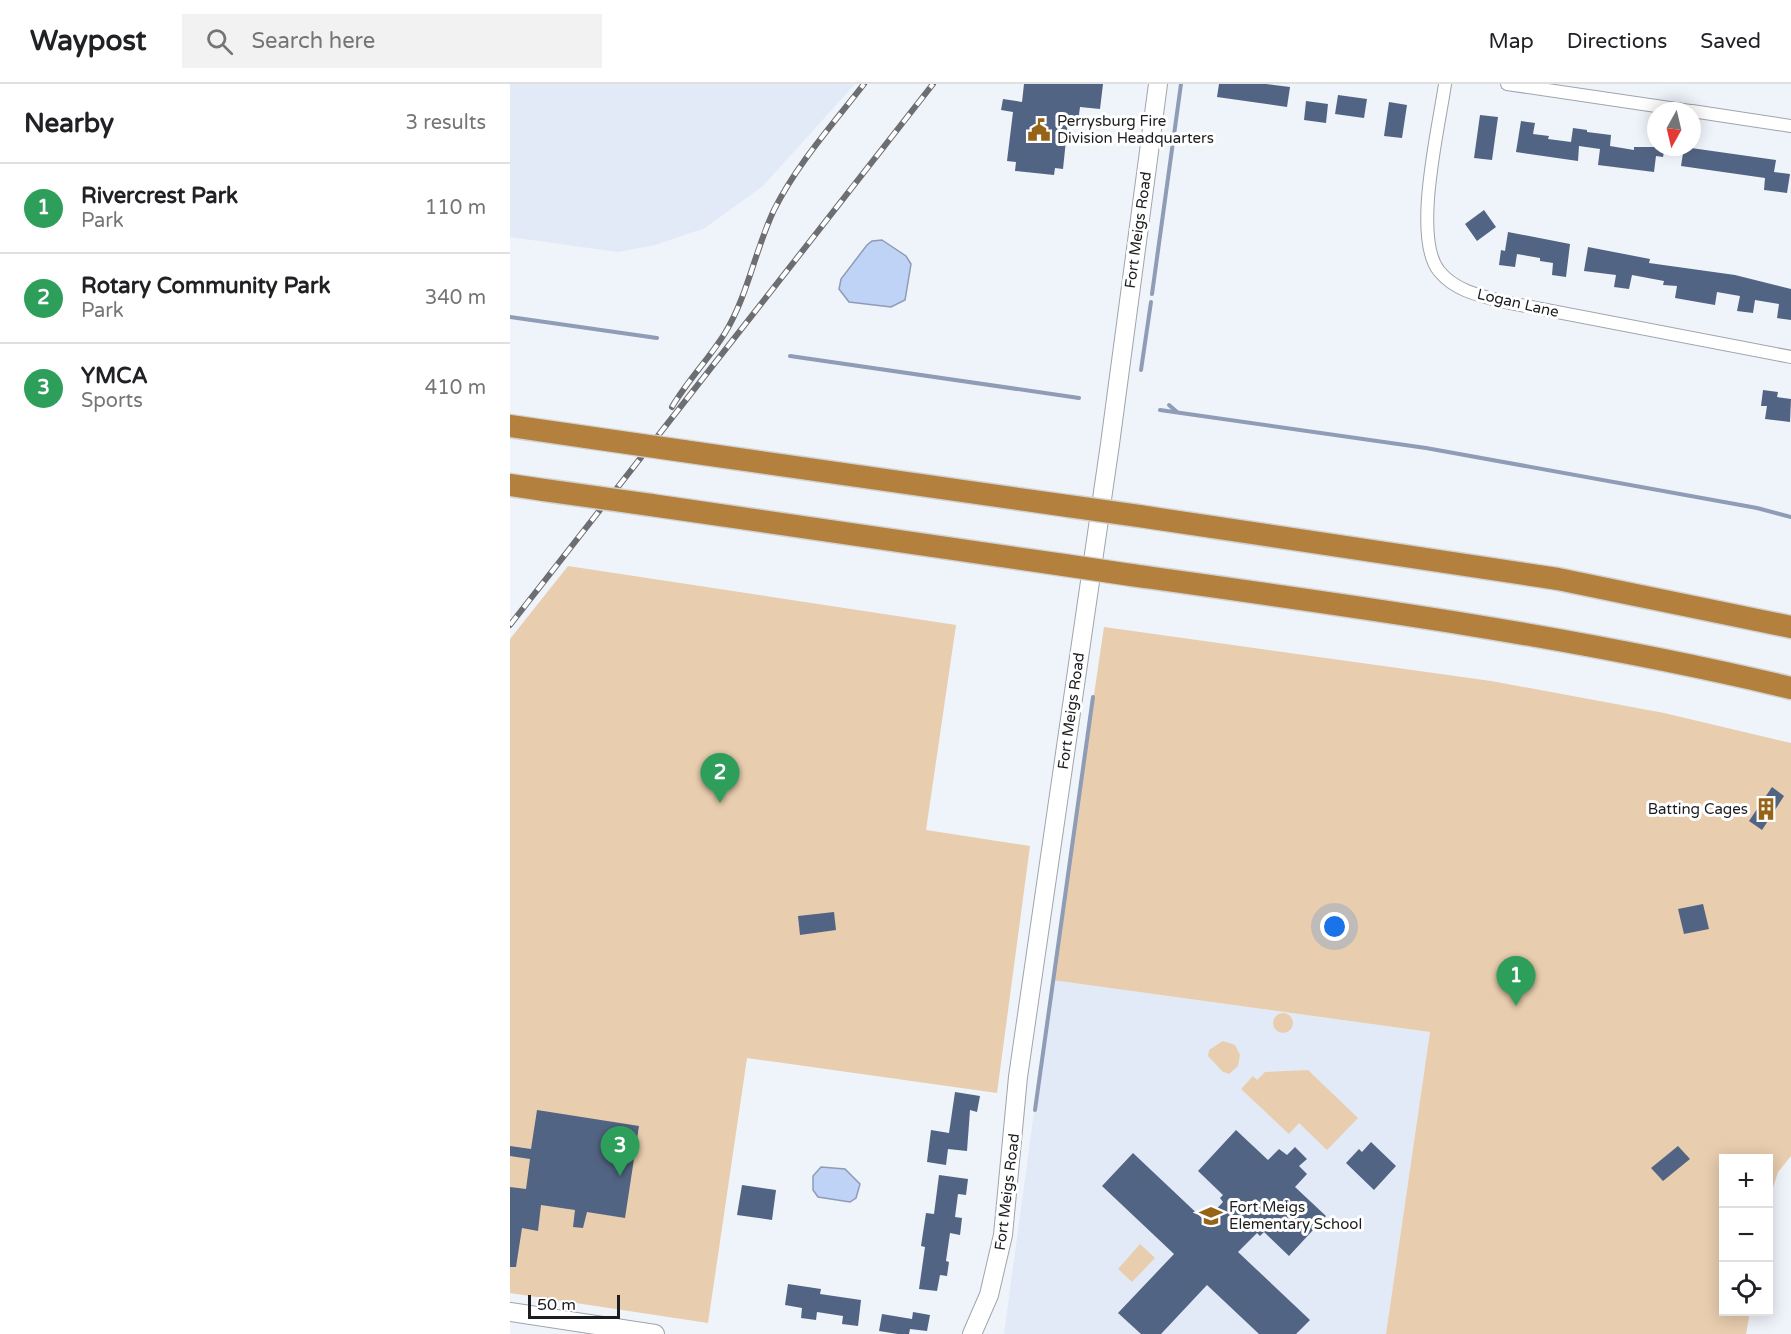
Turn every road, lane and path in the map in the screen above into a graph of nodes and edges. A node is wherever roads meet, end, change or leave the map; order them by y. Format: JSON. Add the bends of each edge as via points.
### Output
{"nodes":[{"id":1,"x":1158,"y":84,"type":"edge"},
{"id":2,"x":1445,"y":84,"type":"edge"},
{"id":3,"x":1507,"y":84,"type":"edge"},
{"id":4,"x":1647,"y":105,"type":"edge"},
{"id":5,"x":1701,"y":112,"type":"edge"},
{"id":6,"x":1791,"y":126,"type":"edge"},
{"id":7,"x":1791,"y":357,"type":"edge"},
{"id":8,"x":510,"y":426,"type":"edge"},
{"id":9,"x":510,"y":485,"type":"edge"},
{"id":10,"x":1791,"y":627,"type":"edge"},
{"id":11,"x":1791,"y":688,"type":"edge"},
{"id":12,"x":510,"y":1312,"type":"edge"},
{"id":13,"x":655,"y":1334,"type":"edge"},
{"id":14,"x":972,"y":1334,"type":"edge"}],
"edges":[{"from":1,"to":14,"type":"street","name":"Fort Meigs Road","via":[[1020,1066],[1003,1236],[989,1295]]},
{"from":2,"to":7,"type":"street","name":"Logan Lane","via":[[1426,240],[1431,258],[1446,278],[1461,288],[1505,302]]},
{"from":3,"to":4,"type":"street"},
{"from":5,"to":6,"type":"street"},
{"from":8,"to":10,"type":"highway","bridge":true,"via":[[1547,577]]},
{"from":9,"to":11,"type":"highway","bridge":true,"via":[[1522,631]]},
{"from":12,"to":13,"type":"street"}]}
